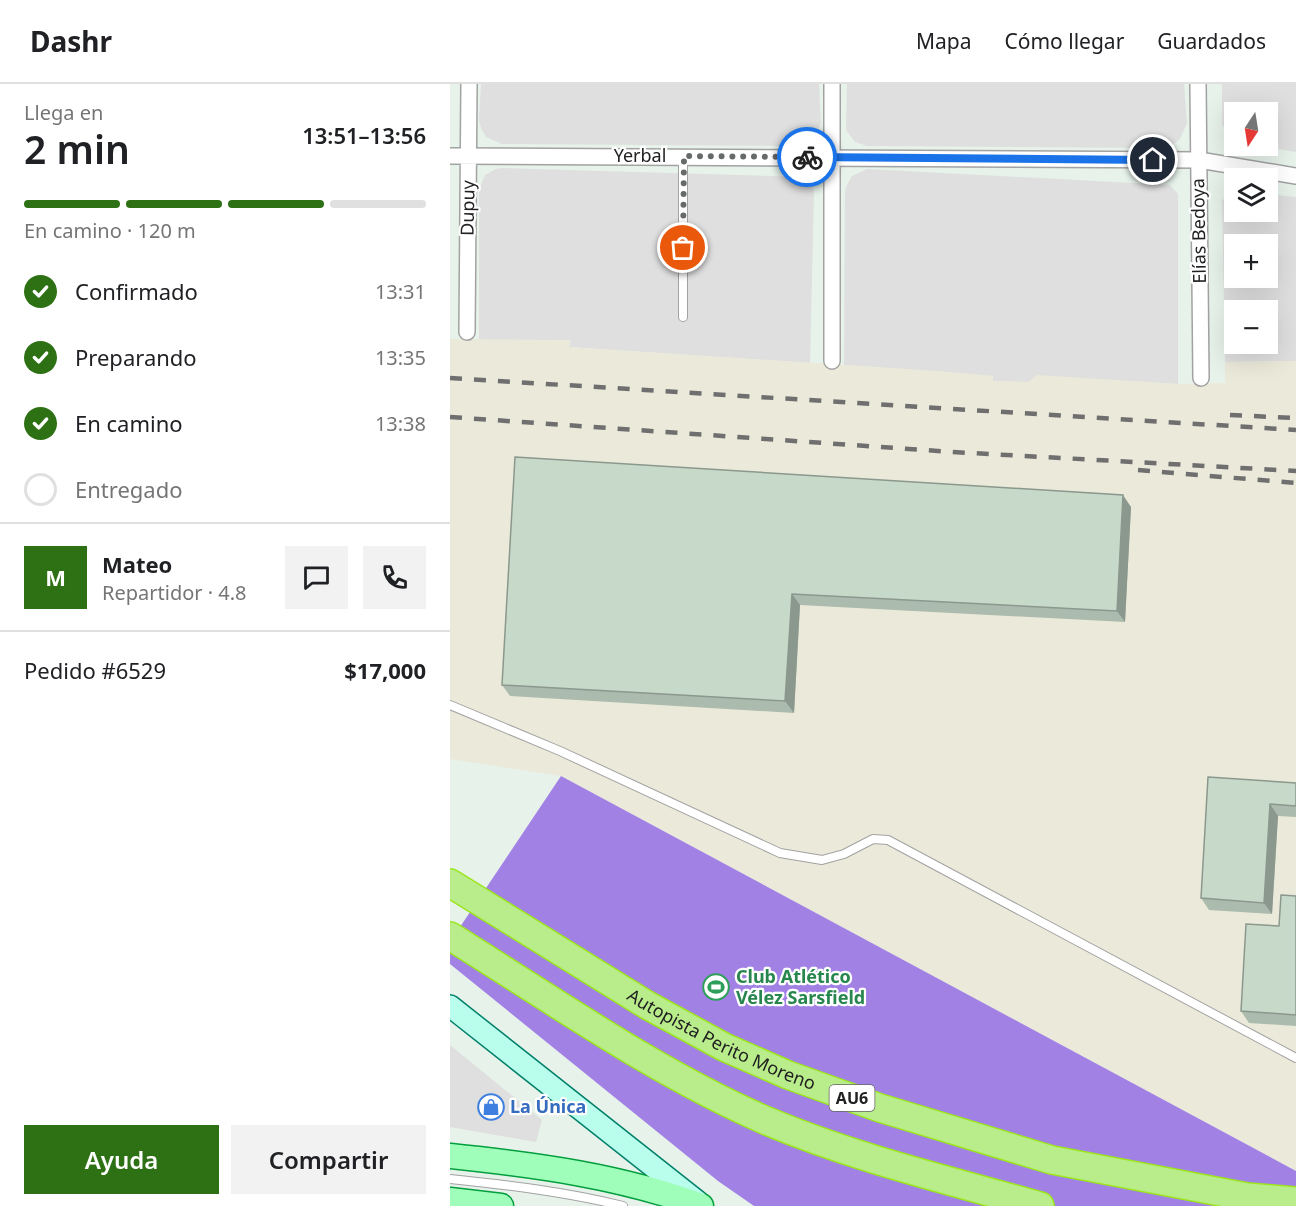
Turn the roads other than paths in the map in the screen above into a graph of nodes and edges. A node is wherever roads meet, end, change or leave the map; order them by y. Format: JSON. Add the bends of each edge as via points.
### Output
{"nodes":[{"id":1,"x":468,"y":84,"type":"edge"},
{"id":2,"x":832,"y":84,"type":"edge"},
{"id":3,"x":1198,"y":84,"type":"edge"},
{"id":4,"x":450,"y":156,"type":"edge"},
{"id":5,"x":468,"y":156,"type":"junction"},
{"id":6,"x":684,"y":156,"type":"junction"},
{"id":7,"x":833,"y":158,"type":"junction"},
{"id":8,"x":1199,"y":160,"type":"junction"},
{"id":9,"x":1296,"y":176,"type":"edge"},
{"id":10,"x":683,"y":317,"type":"dead end"},
{"id":11,"x":466,"y":332,"type":"dead end"},
{"id":12,"x":832,"y":361,"type":"dead end"},
{"id":13,"x":1201,"y":378,"type":"dead end"},
{"id":14,"x":450,"y":705,"type":"edge"},
{"id":15,"x":450,"y":883,"type":"edge"},
{"id":16,"x":450,"y":936,"type":"edge"},
{"id":17,"x":450,"y":1006,"type":"edge"},
{"id":18,"x":1296,"y":1058,"type":"edge"},
{"id":19,"x":450,"y":1155,"type":"edge"},
{"id":20,"x":450,"y":1179,"type":"edge"},
{"id":21,"x":450,"y":1200,"type":"edge"},
{"id":22,"x":1296,"y":1201,"type":"edge"},
{"id":23,"x":501,"y":1206,"type":"edge"},
{"id":24,"x":623,"y":1206,"type":"edge"},
{"id":25,"x":702,"y":1206,"type":"edge"},
{"id":26,"x":1040,"y":1206,"type":"edge"}],
"edges":[{"from":1,"to":5,"type":"street","name":"Dupuy"},
{"from":2,"to":7,"type":"street"},
{"from":3,"to":8,"type":"street","name":"Elías Bedoya"},
{"from":4,"to":5,"type":"street","name":"Yerbal"},
{"from":5,"to":6,"type":"street","name":"Yerbal"},
{"from":5,"to":11,"type":"street","name":"Dupuy"},
{"from":6,"to":7,"type":"street","name":"Yerbal"},
{"from":6,"to":10,"type":"lane"},
{"from":7,"to":8,"type":"street","name":"Yerbal"},
{"from":7,"to":12,"type":"street"},
{"from":8,"to":9,"type":"street","name":"Yerbal"},
{"from":8,"to":13,"type":"street","name":"Elías Bedoya"},
{"from":14,"to":18,"type":"lane","via":[[780,852],[822,861],[873,839],[888,840]]},
{"from":15,"to":22,"type":"highway","name":"Autopista Perito Moreno","number":"AU6","via":[[647,1005],[724,1047],[788,1075],[880,1108],[1052,1160],[1247,1197]]},
{"from":16,"to":26,"type":"highway","via":[[636,1052],[767,1121],[861,1156]]},
{"from":17,"to":25,"type":"street"},
{"from":19,"to":25,"type":"main road","via":[[586,1173]]},
{"from":20,"to":24,"type":"lane","via":[[506,1184]]},
{"from":21,"to":23,"type":"main road"}]}
